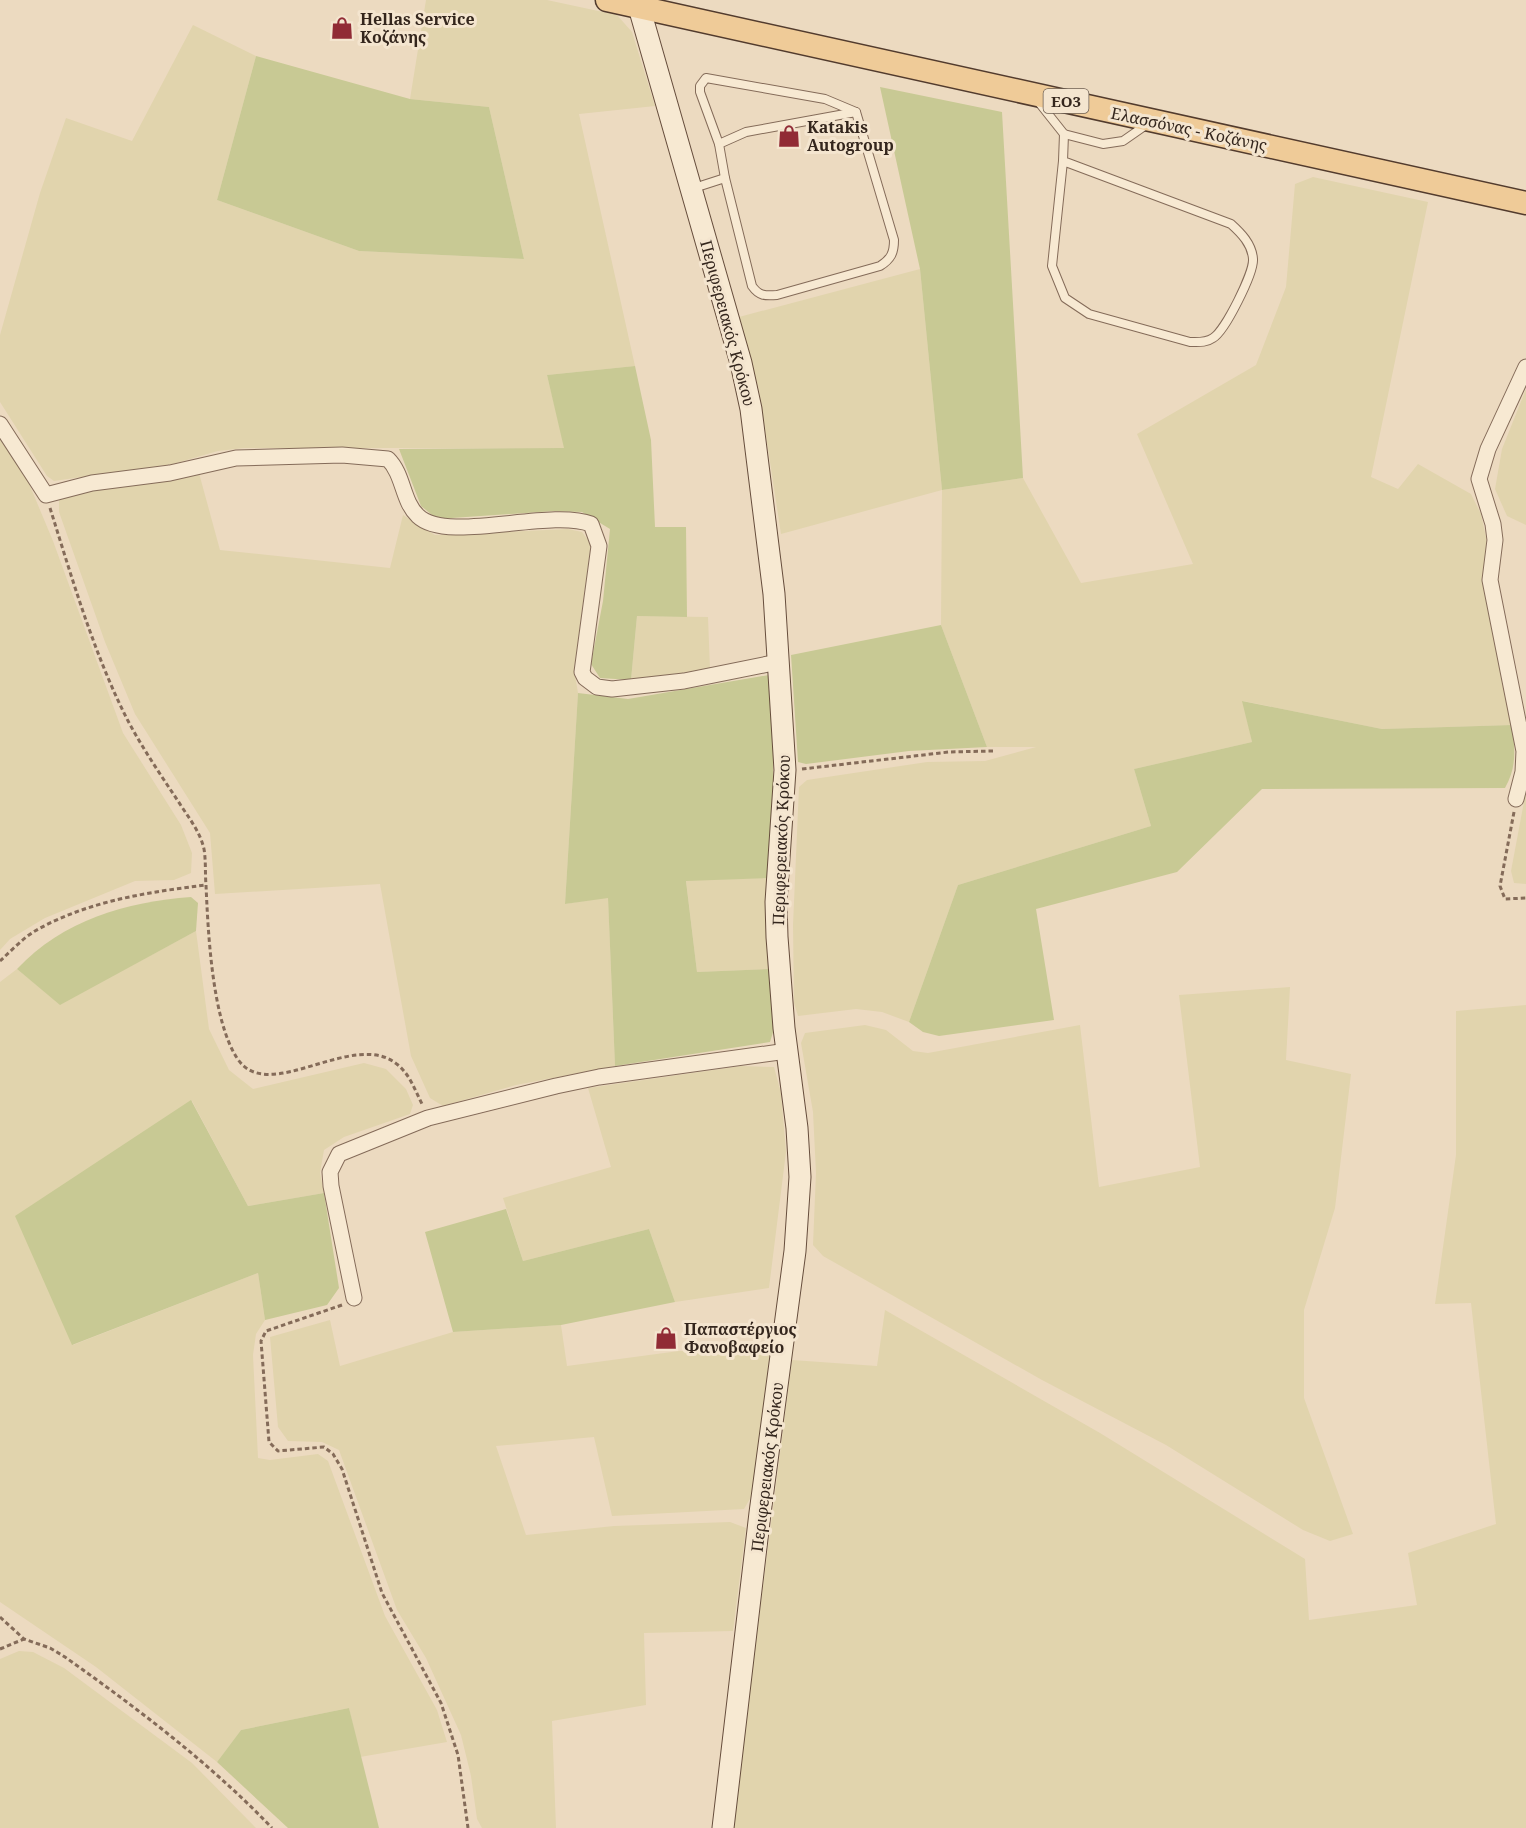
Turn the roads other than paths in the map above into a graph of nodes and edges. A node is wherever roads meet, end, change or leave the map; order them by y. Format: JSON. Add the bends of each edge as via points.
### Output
{"nodes":[{"id":1,"x":621,"y":2,"type":"edge"},
{"id":2,"x":1033,"y":94,"type":"junction"},
{"id":3,"x":856,"y":111,"type":"junction"},
{"id":4,"x":1152,"y":121,"type":"junction"},
{"id":5,"x":1064,"y":134,"type":"junction"},
{"id":6,"x":719,"y":144,"type":"junction"},
{"id":7,"x":1063,"y":161,"type":"junction"},
{"id":8,"x":725,"y":178,"type":"junction"},
{"id":9,"x":692,"y":189,"type":"junction"},
{"id":10,"x":1526,"y":203,"type":"edge"},
{"id":11,"x":1526,"y":367,"type":"edge"},
{"id":12,"x":0,"y":424,"type":"edge"},
{"id":13,"x":778,"y":662,"type":"junction"},
{"id":14,"x":1516,"y":799,"type":"road end"},
{"id":15,"x":787,"y":1051,"type":"junction"},
{"id":16,"x":354,"y":1298,"type":"road end"},
{"id":17,"x":723,"y":1828,"type":"edge"}],
"edges":[{"from":1,"to":2,"type":"main road","name":"Ελασσόνας - Κοζάνης","number":"ΕΟ3"},
{"from":1,"to":9,"type":"street","name":"Περιφερειακός Κρόκου"},
{"from":2,"to":4,"type":"main road","name":"Ελασσόνας - Κοζάνης","number":"ΕΟ3"},
{"from":2,"to":5,"type":"lane"},
{"from":3,"to":6,"type":"lane","via":[[746,132]]},
{"from":3,"to":6,"type":"lane","via":[[831,101],[706,78],[700,92]]},
{"from":3,"to":8,"type":"lane","via":[[894,240],[890,260],[880,266],[777,295],[757,293]]},
{"from":4,"to":5,"type":"lane","via":[[1113,144]]},
{"from":4,"to":10,"type":"main road","name":"Ελασσόνας - Κοζάνης","number":"ΕΟ3"},
{"from":5,"to":7,"type":"lane"},
{"from":6,"to":8,"type":"lane"},
{"from":7,"to":7,"type":"lane","via":[[1231,224],[1244,235],[1253,259],[1250,272],[1215,338],[1191,342],[1089,314],[1065,298],[1053,266]]},
{"from":8,"to":9,"type":"lane"},
{"from":9,"to":13,"type":"street","name":"Περιφερειακός Κρόκου","via":[[751,409],[769,542]]},
{"from":11,"to":14,"type":"street","via":[[1488,448],[1479,479],[1493,524],[1490,580],[1524,751]]},
{"from":12,"to":13,"type":"street","via":[[46,495],[236,458],[342,455],[388,459],[415,513],[426,523],[466,526],[570,519],[595,528],[598,546],[582,672],[597,687],[663,684]]},
{"from":13,"to":15,"type":"street","name":"Περιφερειακός Κρόκου","via":[[785,770],[776,902]]},
{"from":15,"to":16,"type":"street","via":[[598,1077],[428,1118],[339,1154],[330,1172],[331,1186]]},
{"from":15,"to":17,"type":"street","name":"Περιφερειακός Κρόκου","via":[[800,1177],[795,1251]]}]}
